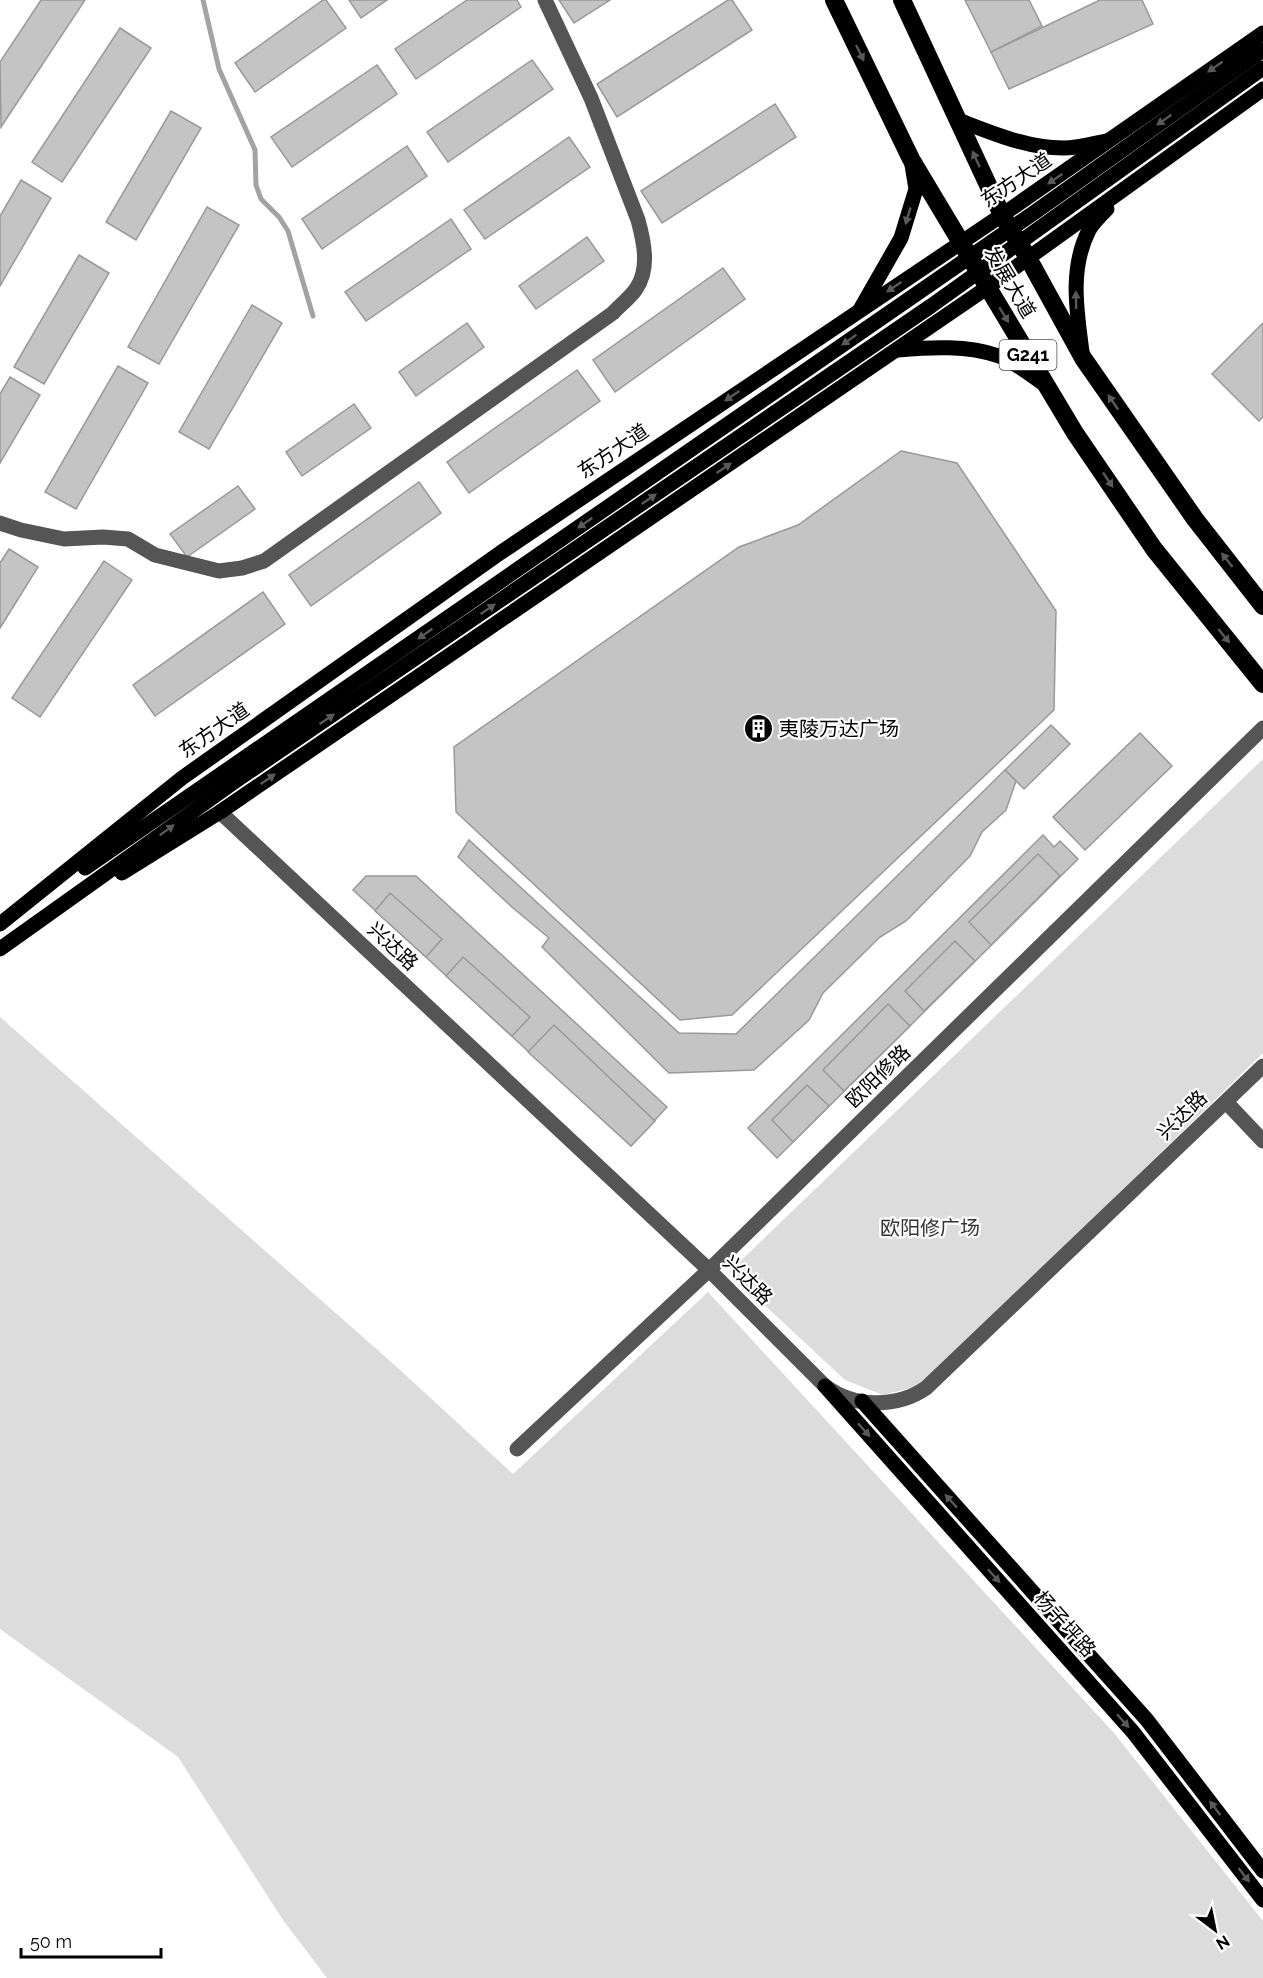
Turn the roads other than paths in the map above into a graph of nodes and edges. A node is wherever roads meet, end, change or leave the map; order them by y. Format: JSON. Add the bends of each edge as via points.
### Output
{"nodes":[{"id":1,"x":545,"y":0,"type":"edge"},
{"id":2,"x":834,"y":0,"type":"edge"},
{"id":3,"x":902,"y":0,"type":"edge"},
{"id":4,"x":1263,"y":33,"type":"edge"},
{"id":5,"x":1263,"y":50,"type":"edge"},
{"id":6,"x":1263,"y":68,"type":"edge"},
{"id":7,"x":1263,"y":89,"type":"edge"},
{"id":8,"x":958,"y":120,"type":"junction"},
{"id":9,"x":1112,"y":140,"type":"junction"},
{"id":10,"x":911,"y":159,"type":"junction"},
{"id":11,"x":1126,"y":188,"type":"junction"},
{"id":12,"x":1002,"y":215,"type":"junction"},
{"id":13,"x":960,"y":243,"type":"junction"},
{"id":14,"x":1028,"y":258,"type":"junction"},
{"id":15,"x":988,"y":288,"type":"junction"},
{"id":16,"x":860,"y":310,"type":"junction"},
{"id":17,"x":895,"y":350,"type":"junction"},
{"id":18,"x":1083,"y":358,"type":"junction"},
{"id":19,"x":1047,"y":386,"type":"junction"},
{"id":20,"x":0,"y":523,"type":"edge"},
{"id":21,"x":1263,"y":606,"type":"edge"},
{"id":22,"x":1263,"y":684,"type":"edge"},
{"id":23,"x":1263,"y":728,"type":"edge"},
{"id":24,"x":220,"y":812,"type":"junction"},
{"id":25,"x":0,"y":925,"type":"edge"},
{"id":26,"x":0,"y":950,"type":"edge"},
{"id":27,"x":1263,"y":1066,"type":"edge"},
{"id":28,"x":1226,"y":1102,"type":"junction"},
{"id":29,"x":1263,"y":1141,"type":"edge"},
{"id":30,"x":709,"y":1270,"type":"junction"},
{"id":31,"x":825,"y":1386,"type":"junction"},
{"id":32,"x":862,"y":1401,"type":"junction"},
{"id":33,"x":517,"y":1449,"type":"dead end"},
{"id":34,"x":1263,"y":1871,"type":"edge"},
{"id":35,"x":1263,"y":1900,"type":"edge"}],
"edges":[{"from":1,"to":20,"type":"street","via":[[591,98],[644,240],[645,262],[637,288],[613,313],[264,561],[219,571],[155,555],[128,539],[64,538]]},
{"from":2,"to":10,"type":"highway","name":"发展大道","number":"G241","one_way":true},
{"from":3,"to":8,"type":"highway","name":"发展大道","number":"G241"},
{"from":4,"to":9,"type":"main road","name":"东方大道","one_way":true},
{"from":5,"to":25,"type":"main road","one_way":true,"via":[[1035,212]]},
{"from":26,"to":6,"type":"main road","one_way":true,"via":[[237,780],[931,306]]},
{"from":7,"to":11,"type":"main road"},
{"from":8,"to":9,"type":"main road","via":[[1034,146],[1066,148]]},
{"from":12,"to":8,"type":"highway","name":"发展大道","number":"G241","one_way":true},
{"from":9,"to":12,"type":"main road","name":"东方大道","one_way":true},
{"from":10,"to":13,"type":"highway","name":"发展大道","number":"G241"},
{"from":10,"to":16,"type":"main road","one_way":true,"via":[[916,189],[901,238]]},
{"from":11,"to":14,"type":"main road"},
{"from":18,"to":11,"type":"main road","one_way":true,"via":[[1076,307],[1076,268],[1089,229]]},
{"from":12,"to":13,"type":"main road","name":"东方大道"},
{"from":12,"to":14,"type":"highway","name":"发展大道","number":"G241"},
{"from":13,"to":15,"type":"highway","name":"发展大道","number":"G241"},
{"from":13,"to":16,"type":"main road","name":"东方大道","one_way":true},
{"from":14,"to":15,"type":"main road"},
{"from":14,"to":18,"type":"highway","name":"发展大道","number":"G241"},
{"from":15,"to":17,"type":"main road"},
{"from":15,"to":19,"type":"highway","name":"发展大道","number":"G241","one_way":true},
{"from":16,"to":25,"type":"main road","name":"东方大道","one_way":true,"via":[[500,553],[191,772]]},
{"from":17,"to":19,"type":"main road","via":[[937,347],[1000,357]]},
{"from":24,"to":17,"type":"main road","one_way":true},
{"from":21,"to":18,"type":"highway","name":"发展大道","number":"G241","one_way":true,"via":[[1195,519]]},
{"from":19,"to":22,"type":"highway","name":"发展大道","number":"G241","one_way":true,"via":[[1154,549]]},
{"from":23,"to":30,"type":"street","name":"欧阳修路"},
{"from":24,"to":26,"type":"main road"},
{"from":24,"to":30,"type":"street","name":"兴达路"},
{"from":27,"to":28,"type":"street","name":"兴达路"},
{"from":28,"to":29,"type":"street"},
{"from":28,"to":32,"type":"street","name":"兴达路","via":[[926,1388],[901,1401]]},
{"from":30,"to":31,"type":"street","name":"兴达路"},
{"from":30,"to":33,"type":"street","name":"欧阳修路"},
{"from":31,"to":32,"type":"street","name":"兴达路","via":[[835,1394]]},
{"from":31,"to":35,"type":"main road","name":"杨子坪路","one_way":true,"via":[[1133,1732]]},
{"from":34,"to":32,"type":"main road","name":"杨子坪路","one_way":true,"via":[[1147,1720]]}]}
